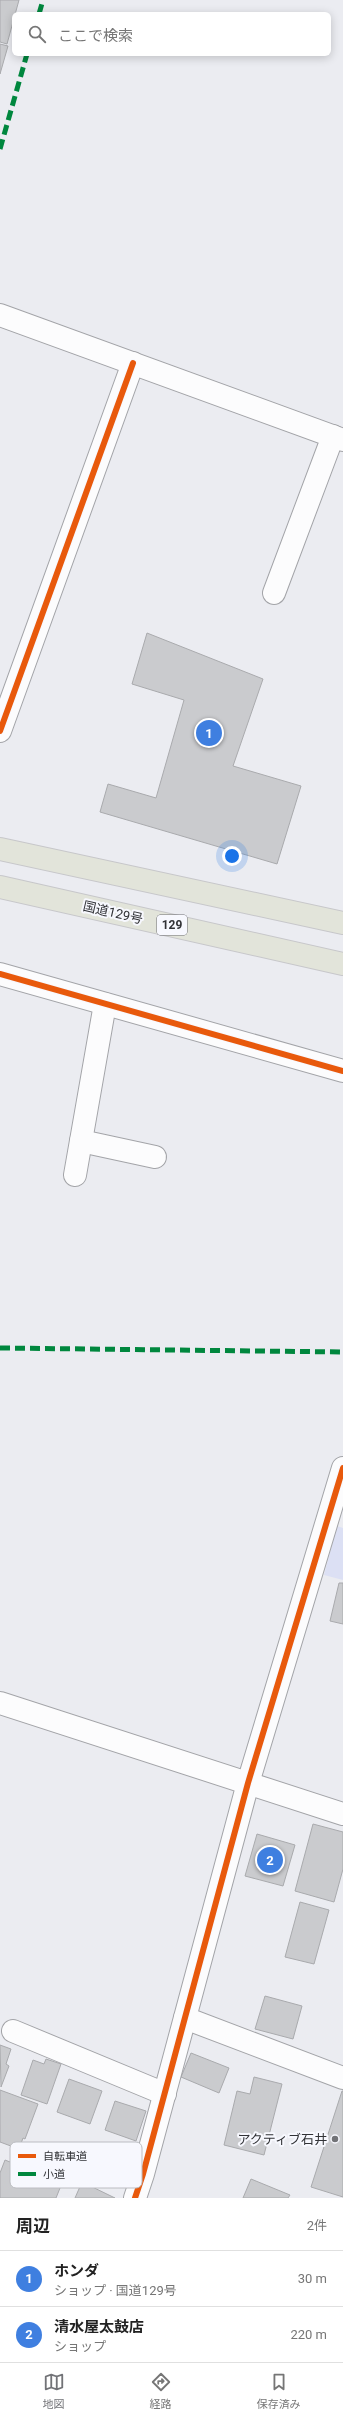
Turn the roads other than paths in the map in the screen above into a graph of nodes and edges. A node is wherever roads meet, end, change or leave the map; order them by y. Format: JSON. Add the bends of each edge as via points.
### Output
{"nodes":[{"id":1,"x":0,"y":314,"type":"edge"},
{"id":2,"x":133,"y":363,"type":"junction"},
{"id":3,"x":338,"y":438,"type":"edge"},
{"id":4,"x":274,"y":593,"type":"dead end"},
{"id":5,"x":0,"y":731,"type":"edge"},
{"id":6,"x":0,"y":850,"type":"edge"},
{"id":7,"x":0,"y":887,"type":"edge"},
{"id":8,"x":343,"y":923,"type":"edge"},
{"id":9,"x":343,"y":964,"type":"edge"},
{"id":10,"x":0,"y":974,"type":"edge"},
{"id":11,"x":106,"y":1004,"type":"junction"},
{"id":12,"x":343,"y":1072,"type":"edge"},
{"id":13,"x":81,"y":1141,"type":"junction"},
{"id":14,"x":155,"y":1157,"type":"dead end"},
{"id":15,"x":75,"y":1175,"type":"dead end"},
{"id":16,"x":343,"y":1468,"type":"edge"},
{"id":17,"x":0,"y":1703,"type":"edge"},
{"id":18,"x":248,"y":1783,"type":"junction"},
{"id":19,"x":343,"y":1814,"type":"edge"},
{"id":20,"x":185,"y":2018,"type":"junction"},
{"id":21,"x":13,"y":2031,"type":"dead end"},
{"id":22,"x":343,"y":2078,"type":"edge"},
{"id":23,"x":165,"y":2094,"type":"junction"},
{"id":24,"x":142,"y":2177,"type":"edge"},
{"id":25,"x":138,"y":2188,"type":"edge"},
{"id":26,"x":135,"y":2198,"type":"edge"}],
"edges":[{"from":1,"to":2,"type":"street"},
{"from":2,"to":3,"type":"street"},
{"from":2,"to":5,"type":"street"},
{"from":3,"to":4,"type":"street"},
{"from":6,"to":8,"type":"highway"},
{"from":7,"to":9,"type":"highway","name":"国道129号","number":"129"},
{"from":10,"to":11,"type":"street"},
{"from":11,"to":12,"type":"street"},
{"from":11,"to":13,"type":"street"},
{"from":13,"to":14,"type":"street"},
{"from":13,"to":15,"type":"street"},
{"from":16,"to":18,"type":"street"},
{"from":17,"to":18,"type":"street"},
{"from":18,"to":19,"type":"street"},
{"from":18,"to":20,"type":"street"},
{"from":20,"to":22,"type":"street"},
{"from":20,"to":23,"type":"street"},
{"from":21,"to":23,"type":"street"},
{"from":23,"to":24,"type":"street"},
{"from":25,"to":26,"type":"street"}]}
